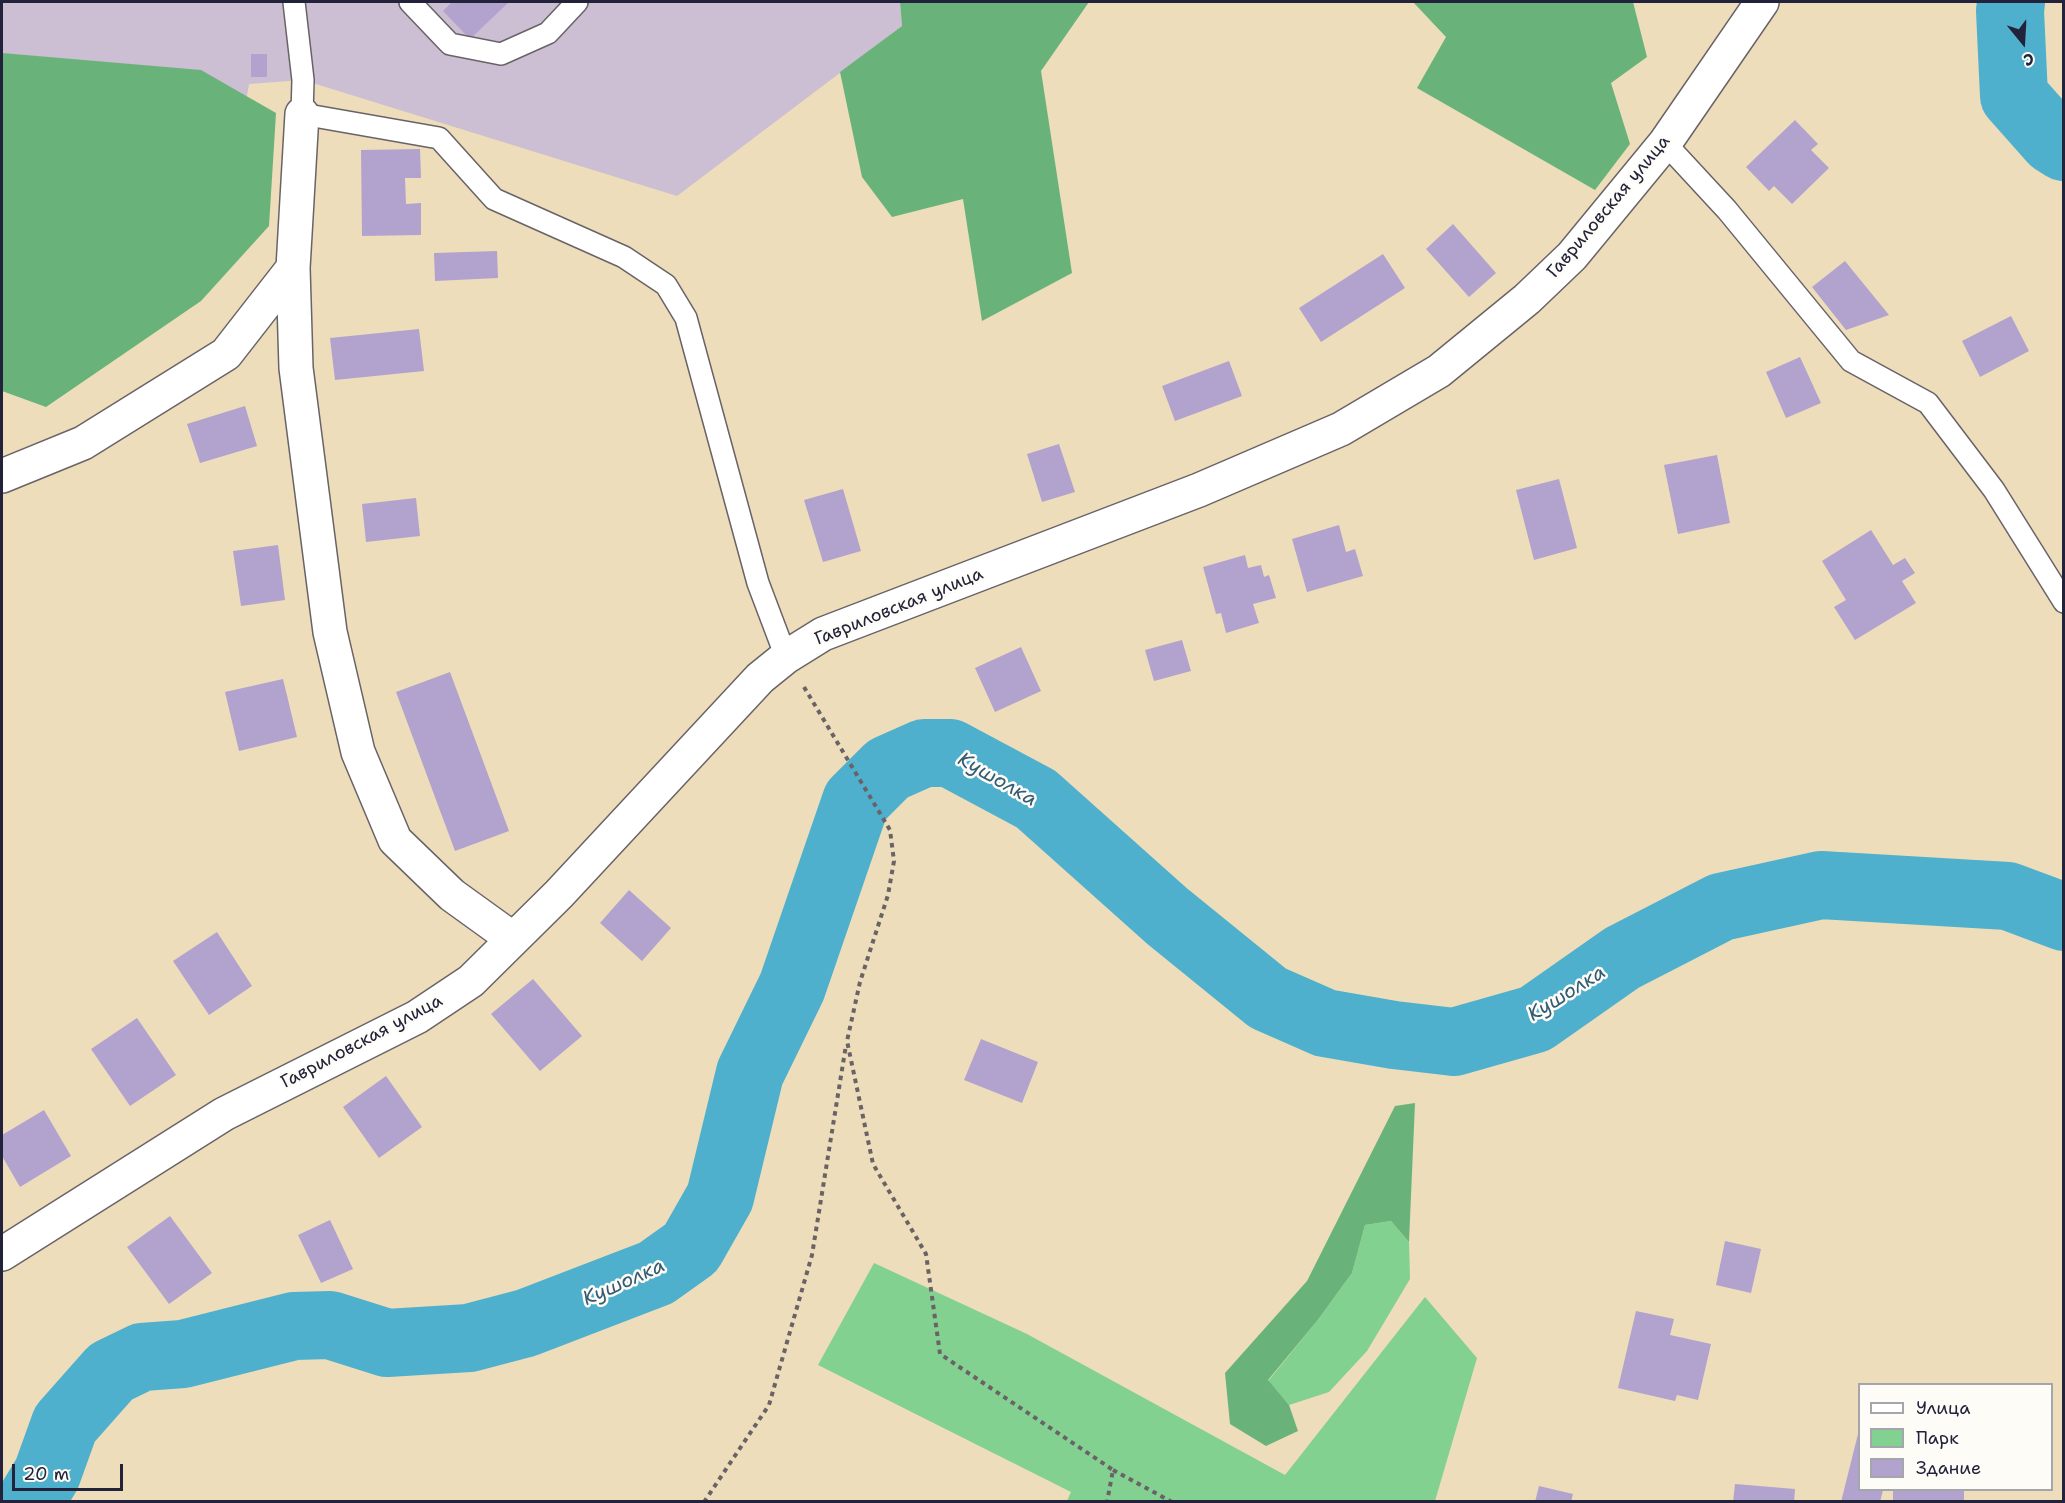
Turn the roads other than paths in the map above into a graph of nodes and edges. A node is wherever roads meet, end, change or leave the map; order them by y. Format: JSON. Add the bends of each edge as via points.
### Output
{"nodes":[{"id":1,"x":294,"y":2,"type":"edge"},
{"id":2,"x":410,"y":2,"type":"edge"},
{"id":3,"x":577,"y":2,"type":"edge"},
{"id":4,"x":1762,"y":2,"type":"edge"},
{"id":5,"x":302,"y":114,"type":"junction"},
{"id":6,"x":1665,"y":143,"type":"junction"},
{"id":7,"x":293,"y":268,"type":"junction"},
{"id":8,"x":2,"y":476,"type":"edge"},
{"id":9,"x":2064,"y":602,"type":"edge"},
{"id":10,"x":786,"y":657,"type":"junction"},
{"id":11,"x":513,"y":939,"type":"junction"},
{"id":12,"x":2,"y":1254,"type":"edge"}],
"edges":[{"from":1,"to":5,"type":"lane","via":[[303,80]]},
{"from":2,"to":3,"type":"lane","via":[[450,44],[501,54],[548,33]]},
{"from":4,"to":6,"type":"street","name":"Гавриловская улица"},
{"from":5,"to":7,"type":"street"},
{"from":5,"to":10,"type":"lane","via":[[439,138],[494,199],[624,257],[666,285],[686,318],[758,583]]},
{"from":6,"to":9,"type":"lane","via":[[1727,210],[1851,361],[1928,403],[1994,490]]},
{"from":6,"to":10,"type":"street","name":"Гавриловская улица","via":[[1572,255],[1527,300],[1439,371],[1341,429],[1199,490],[823,634]]},
{"from":7,"to":8,"type":"street","via":[[226,354],[83,443]]},
{"from":7,"to":11,"type":"street","via":[[296,368],[330,632],[358,753],[395,840],[452,895]]},
{"from":10,"to":11,"type":"street","name":"Гавриловская улица","via":[[760,678]]},
{"from":11,"to":12,"type":"street","name":"Гавриловская улица","via":[[471,981],[417,1017],[224,1114]]}]}
